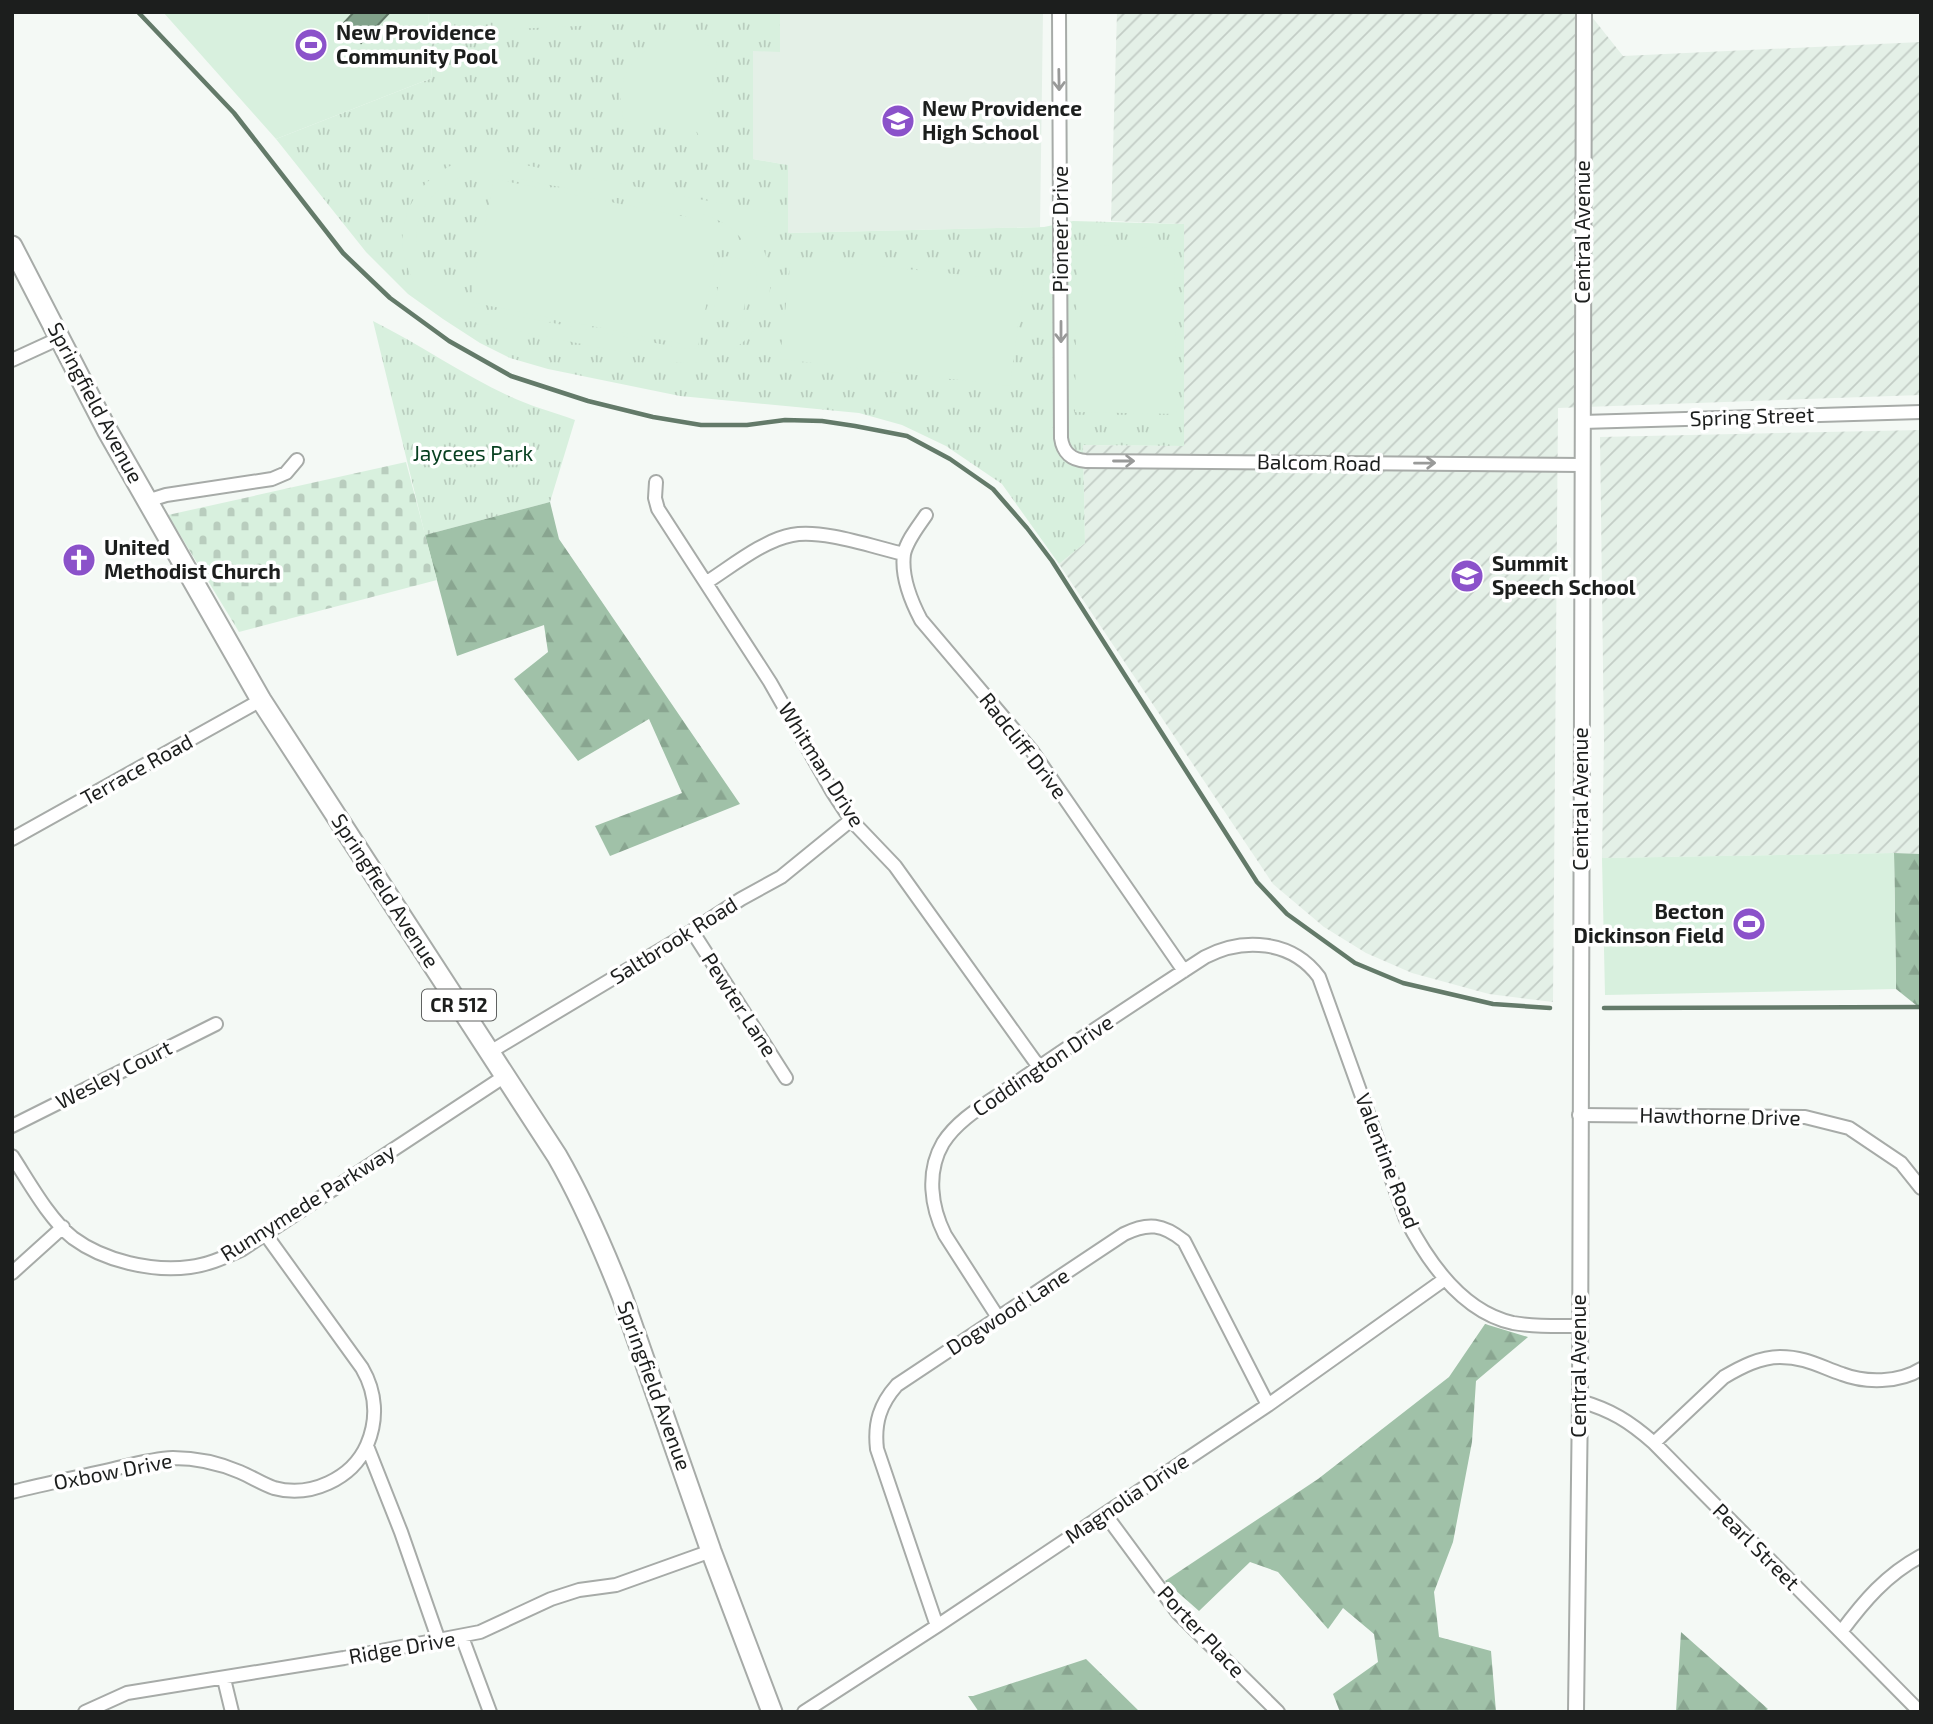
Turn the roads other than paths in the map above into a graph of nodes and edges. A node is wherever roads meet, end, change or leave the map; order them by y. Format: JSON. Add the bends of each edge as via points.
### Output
{"nodes":[{"id":1,"x":1059,"y":12,"type":"edge"},
{"id":2,"x":1584,"y":12,"type":"edge"},
{"id":3,"x":12,"y":246,"type":"edge"},
{"id":4,"x":60,"y":338,"type":"junction"},
{"id":5,"x":12,"y":360,"type":"edge"},
{"id":6,"x":1921,"y":412,"type":"edge"},
{"id":7,"x":1582,"y":422,"type":"junction"},
{"id":8,"x":1062,"y":446,"type":"joint"},
{"id":9,"x":297,"y":460,"type":"dead end"},
{"id":10,"x":1582,"y":465,"type":"junction"},
{"id":11,"x":656,"y":482,"type":"dead end"},
{"id":12,"x":147,"y":501,"type":"junction"},
{"id":13,"x":926,"y":514,"type":"dead end"},
{"id":14,"x":904,"y":554,"type":"junction"},
{"id":15,"x":707,"y":582,"type":"junction"},
{"id":16,"x":261,"y":700,"type":"junction"},
{"id":17,"x":851,"y":820,"type":"junction"},
{"id":18,"x":12,"y":839,"type":"edge"},
{"id":19,"x":692,"y":931,"type":"junction"},
{"id":20,"x":1184,"y":971,"type":"junction"},
{"id":21,"x":1319,"y":977,"type":"joint"},
{"id":22,"x":216,"y":1024,"type":"dead end"},
{"id":23,"x":490,"y":1052,"type":"junction"},
{"id":24,"x":1039,"y":1067,"type":"junction"},
{"id":25,"x":505,"y":1076,"type":"junction"},
{"id":26,"x":786,"y":1078,"type":"dead end"},
{"id":27,"x":1579,"y":1115,"type":"junction"},
{"id":28,"x":12,"y":1126,"type":"edge"},
{"id":29,"x":12,"y":1156,"type":"edge"},
{"id":30,"x":1921,"y":1188,"type":"edge"},
{"id":31,"x":63,"y":1227,"type":"junction"},
{"id":32,"x":265,"y":1235,"type":"junction"},
{"id":33,"x":12,"y":1273,"type":"edge"},
{"id":34,"x":1445,"y":1279,"type":"junction"},
{"id":35,"x":999,"y":1319,"type":"junction"},
{"id":36,"x":1579,"y":1326,"type":"junction"},
{"id":37,"x":1921,"y":1370,"type":"edge"},
{"id":38,"x":1580,"y":1401,"type":"junction"},
{"id":39,"x":1268,"y":1405,"type":"junction"},
{"id":40,"x":1654,"y":1443,"type":"junction"},
{"id":41,"x":367,"y":1446,"type":"junction"},
{"id":42,"x":12,"y":1492,"type":"edge"},
{"id":43,"x":1105,"y":1514,"type":"junction"},
{"id":44,"x":711,"y":1551,"type":"junction"},
{"id":45,"x":1921,"y":1556,"type":"edge"},
{"id":46,"x":937,"y":1626,"type":"junction"},
{"id":47,"x":1841,"y":1632,"type":"junction"},
{"id":48,"x":462,"y":1637,"type":"junction"},
{"id":49,"x":439,"y":1641,"type":"junction"},
{"id":50,"x":224,"y":1679,"type":"junction"},
{"id":51,"x":85,"y":1712,"type":"edge"},
{"id":52,"x":232,"y":1712,"type":"edge"},
{"id":53,"x":490,"y":1712,"type":"edge"},
{"id":54,"x":772,"y":1712,"type":"edge"},
{"id":55,"x":804,"y":1712,"type":"edge"},
{"id":56,"x":1278,"y":1712,"type":"edge"},
{"id":57,"x":1576,"y":1712,"type":"edge"},
{"id":58,"x":1920,"y":1712,"type":"edge"}],
"edges":[{"from":1,"to":8,"type":"street","name":"Pioneer Drive","one_way":true},
{"from":2,"to":7,"type":"street","name":"Central Avenue"},
{"from":3,"to":4,"type":"main road","name":"Springfield Avenue","number":"CR 512"},
{"from":4,"to":5,"type":"street"},
{"from":4,"to":12,"type":"main road","name":"Springfield Avenue","number":"CR 512"},
{"from":6,"to":7,"type":"street","name":"Spring Street"},
{"from":7,"to":10,"type":"street","name":"Central Avenue"},
{"from":8,"to":10,"type":"street","name":"Balcom Road","one_way":true,"via":[[1071,457],[1086,461]]},
{"from":9,"to":12,"type":"street","via":[[272,479]]},
{"from":10,"to":27,"type":"street","name":"Central Avenue"},
{"from":11,"to":15,"type":"street","name":"Whitman Drive","via":[[658,509]]},
{"from":12,"to":16,"type":"main road","name":"Springfield Avenue","number":"CR 512"},
{"from":13,"to":14,"type":"street"},
{"from":14,"to":15,"type":"street","via":[[826,536],[790,535]]},
{"from":14,"to":20,"type":"street","name":"Radcliff Drive","via":[[907,585],[921,620],[1032,751]]},
{"from":15,"to":17,"type":"street","name":"Whitman Drive"},
{"from":16,"to":18,"type":"street","name":"Terrace Road"},
{"from":16,"to":23,"type":"main road","name":"Springfield Avenue","number":"CR 512"},
{"from":17,"to":19,"type":"street","name":"Saltbrook Road","via":[[781,877]]},
{"from":17,"to":24,"type":"street","name":"Whitman Drive","via":[[895,866]]},
{"from":19,"to":23,"type":"street","name":"Saltbrook Road"},
{"from":19,"to":26,"type":"street","name":"Pewter Lane"},
{"from":20,"to":21,"type":"street","name":"Coddington Drive","via":[[1216,951],[1254,943],[1291,953]]},
{"from":20,"to":24,"type":"street","name":"Coddington Drive"},
{"from":21,"to":34,"type":"street","name":"Valentine Road","via":[[1406,1219]]},
{"from":22,"to":28,"type":"street","name":"Wesley Court"},
{"from":23,"to":25,"type":"main road","name":"Springfield Avenue","number":"CR 512"},
{"from":24,"to":35,"type":"street","name":"Coddington Drive","via":[[957,1125],[943,1143],[934,1168],[937,1221]]},
{"from":25,"to":32,"type":"street","name":"Runnymede Parkway"},
{"from":25,"to":44,"type":"main road","name":"Springfield Avenue","number":"CR 512","via":[[576,1189],[603,1249]]},
{"from":27,"to":30,"type":"street","name":"Hawthorne Drive","via":[[1805,1118],[1849,1128],[1901,1163]]},
{"from":27,"to":36,"type":"street","name":"Central Avenue"},
{"from":29,"to":31,"type":"street","name":"Runnymede Parkway"},
{"from":31,"to":32,"type":"street","name":"Runnymede Parkway","via":[[114,1259],[175,1268],[215,1262]]},
{"from":31,"to":33,"type":"street"},
{"from":32,"to":41,"type":"street","name":"Oxbow Drive","via":[[366,1375],[375,1407]]},
{"from":34,"to":36,"type":"street","name":"Valentine Road","via":[[1496,1318],[1535,1326]]},
{"from":34,"to":39,"type":"street","name":"Magnolia Drive"},
{"from":35,"to":39,"type":"street","name":"Dogwood Lane","via":[[1124,1234],[1146,1226],[1160,1227],[1173,1232],[1192,1253]]},
{"from":35,"to":46,"type":"street","name":"Dogwood Lane","via":[[897,1385],[884,1401],[877,1421],[877,1449]]},
{"from":36,"to":38,"type":"street","name":"Central Avenue"},
{"from":37,"to":40,"type":"street","via":[[1903,1377],[1868,1380],[1807,1360],[1764,1358],[1724,1377]]},
{"from":38,"to":40,"type":"street","name":"Pearl Street","via":[[1620,1416]]},
{"from":38,"to":57,"type":"street","name":"Central Avenue"},
{"from":39,"to":43,"type":"street","name":"Magnolia Drive"},
{"from":40,"to":47,"type":"street","name":"Pearl Street"},
{"from":41,"to":42,"type":"street","name":"Oxbow Drive","via":[[352,1468],[308,1490],[275,1488],[224,1466],[173,1458]]},
{"from":41,"to":49,"type":"street"},
{"from":43,"to":46,"type":"street","name":"Magnolia Drive"},
{"from":43,"to":56,"type":"street","name":"Porter Place","via":[[1178,1613]]},
{"from":44,"to":48,"type":"street","name":"Ridge Drive","via":[[616,1585],[551,1599]]},
{"from":44,"to":54,"type":"main road","name":"Springfield Avenue","number":"CR 512"},
{"from":45,"to":47,"type":"street","via":[[1869,1595]]},
{"from":46,"to":55,"type":"street","name":"Magnolia Drive"},
{"from":47,"to":58,"type":"street","name":"Pearl Street"},
{"from":48,"to":49,"type":"street","name":"Ridge Drive"},
{"from":48,"to":53,"type":"street"},
{"from":49,"to":50,"type":"street","name":"Ridge Drive"},
{"from":50,"to":51,"type":"street","name":"Ridge Drive","via":[[127,1693]]},
{"from":50,"to":52,"type":"street"}]}
